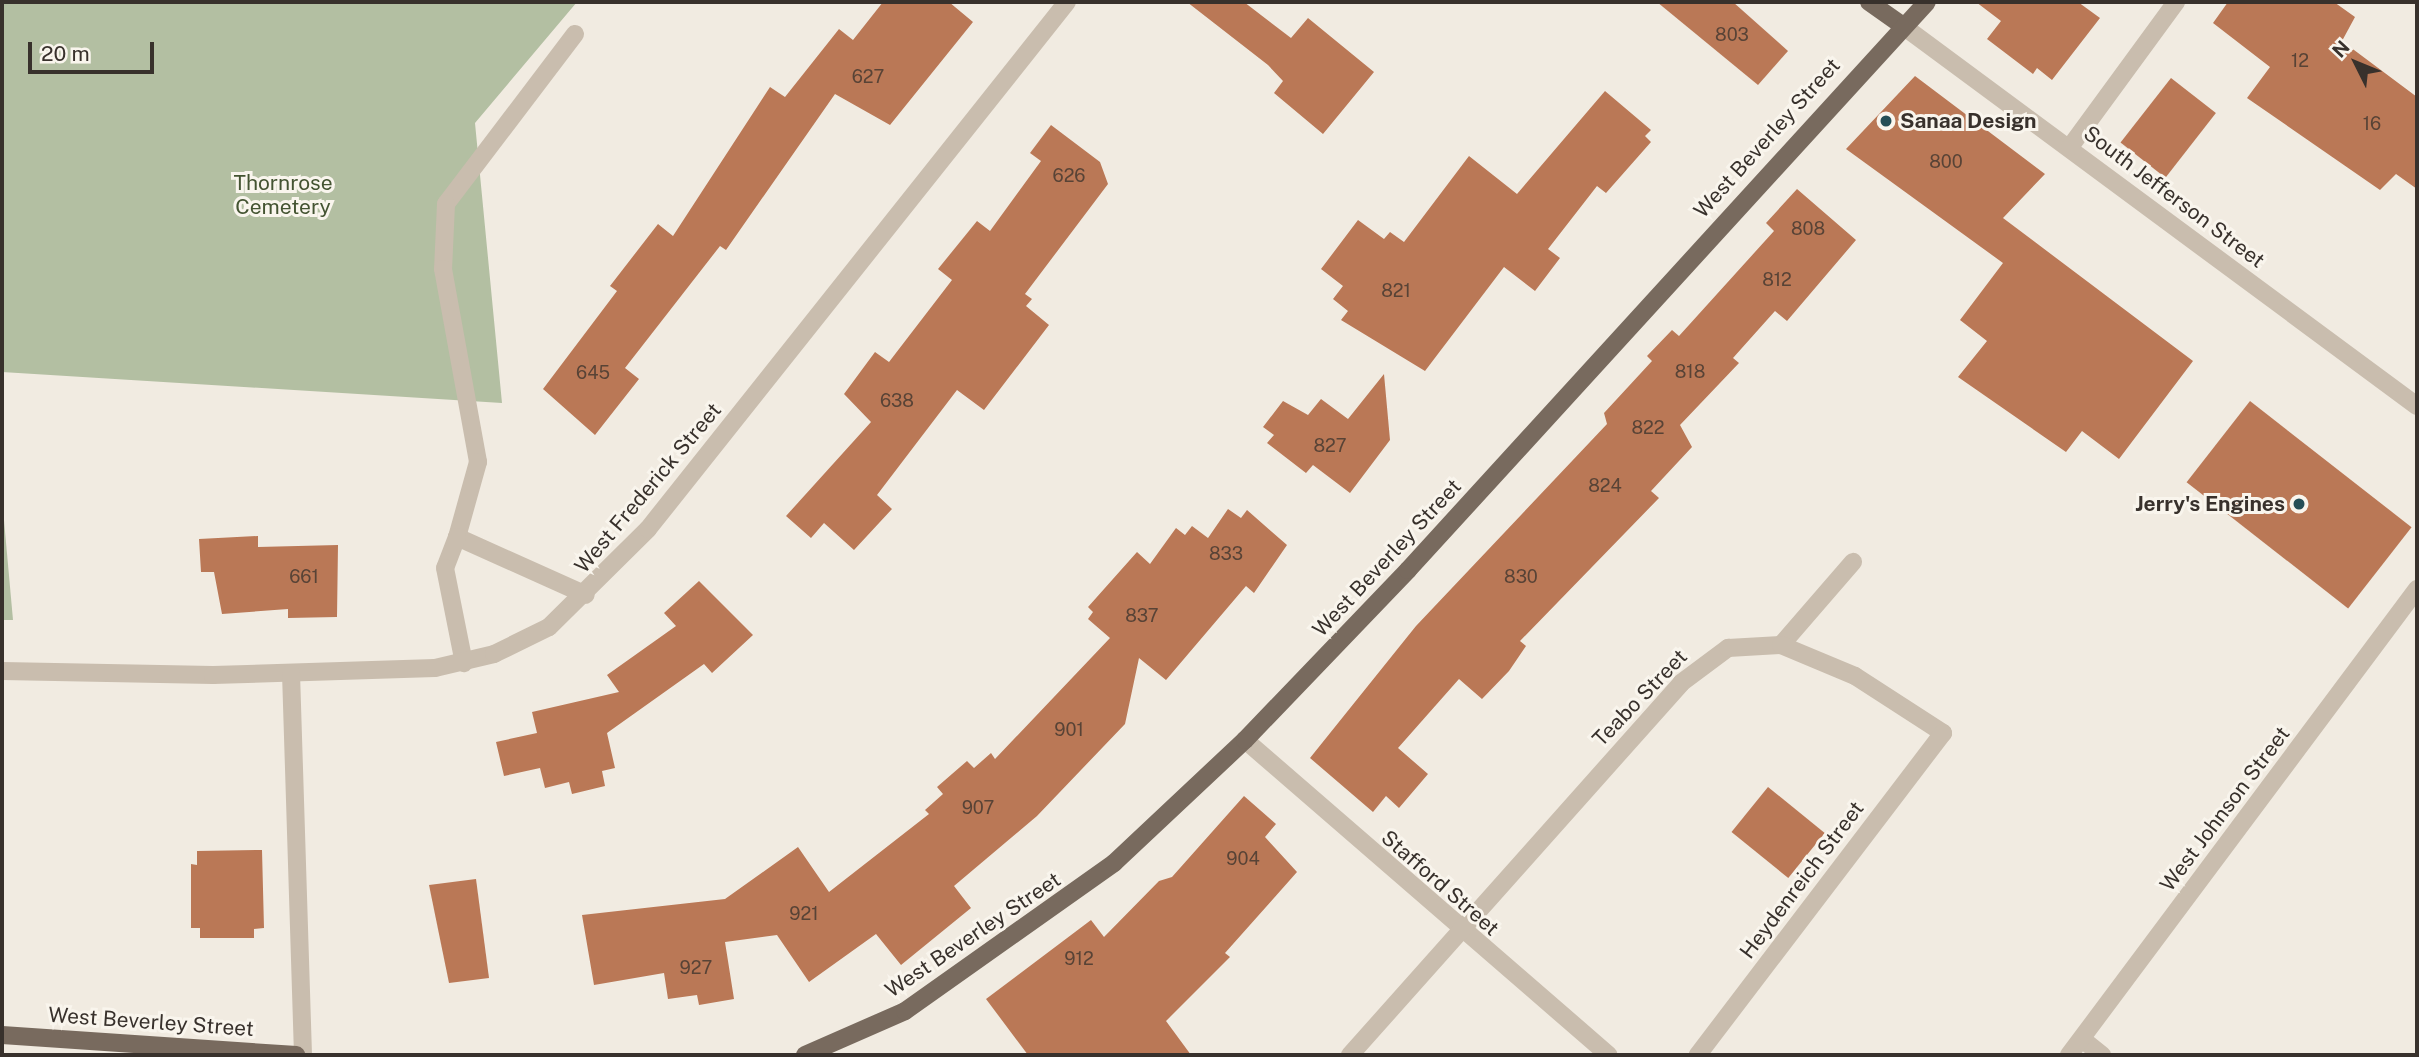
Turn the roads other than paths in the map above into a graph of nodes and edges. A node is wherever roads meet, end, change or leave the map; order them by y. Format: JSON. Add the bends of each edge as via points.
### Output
{"nodes":[{"id":1,"x":1067,"y":2,"type":"edge"},
{"id":2,"x":1869,"y":2,"type":"edge"},
{"id":3,"x":1927,"y":2,"type":"edge"},
{"id":4,"x":2176,"y":2,"type":"edge"},
{"id":5,"x":1903,"y":26,"type":"junction"},
{"id":6,"x":575,"y":34,"type":"dead end"},
{"id":7,"x":2070,"y":147,"type":"junction"},
{"id":8,"x":2417,"y":406,"type":"edge"},
{"id":9,"x":457,"y":537,"type":"junction"},
{"id":10,"x":1853,"y":562,"type":"dead end"},
{"id":11,"x":2417,"y":589,"type":"edge"},
{"id":12,"x":586,"y":595,"type":"junction"},
{"id":13,"x":1781,"y":645,"type":"junction"},
{"id":14,"x":464,"y":663,"type":"junction"},
{"id":15,"x":2,"y":671,"type":"edge"},
{"id":16,"x":291,"y":673,"type":"junction"},
{"id":17,"x":1943,"y":733,"type":"joint"},
{"id":18,"x":1245,"y":740,"type":"junction"},
{"id":19,"x":1458,"y":930,"type":"junction"},
{"id":20,"x":2,"y":1035,"type":"edge"},
{"id":21,"x":2082,"y":1039,"type":"junction"},
{"id":22,"x":296,"y":1055,"type":"edge"},
{"id":23,"x":303,"y":1055,"type":"edge"},
{"id":24,"x":805,"y":1055,"type":"edge"},
{"id":25,"x":1350,"y":1055,"type":"edge"},
{"id":26,"x":1609,"y":1055,"type":"edge"},
{"id":27,"x":1698,"y":1055,"type":"edge"},
{"id":28,"x":2069,"y":1055,"type":"edge"},
{"id":29,"x":2102,"y":1055,"type":"edge"}],
"edges":[{"from":1,"to":12,"type":"street","name":"West Frederick Street","via":[[656,519]]},
{"from":2,"to":5,"type":"main road"},
{"from":3,"to":5,"type":"main road","name":"West Beverley Street"},
{"from":4,"to":7,"type":"street"},
{"from":5,"to":7,"type":"street","name":"South Jefferson Street"},
{"from":5,"to":18,"type":"main road","name":"West Beverley Street"},
{"from":6,"to":9,"type":"street","via":[[446,204],[443,269],[478,462]]},
{"from":7,"to":8,"type":"street","name":"South Jefferson Street"},
{"from":9,"to":12,"type":"street"},
{"from":9,"to":14,"type":"street","via":[[445,568]]},
{"from":10,"to":13,"type":"street"},
{"from":11,"to":21,"type":"street","name":"West Johnson Street"},
{"from":12,"to":14,"type":"street","name":"West Frederick Street","via":[[523,642]]},
{"from":13,"to":17,"type":"street","name":"Teabo Street","via":[[1855,676]]},
{"from":13,"to":19,"type":"street","name":"Teabo Street","via":[[1728,648],[1697,668]]},
{"from":14,"to":16,"type":"street","name":"West Frederick Street"},
{"from":15,"to":16,"type":"street","name":"West Frederick Street"},
{"from":16,"to":23,"type":"street"},
{"from":17,"to":27,"type":"street","name":"Heydenreich Street"},
{"from":18,"to":19,"type":"street","name":"Stafford Street"},
{"from":18,"to":24,"type":"main road","name":"West Beverley Street","via":[[1114,863],[1025,932],[905,1011]]},
{"from":19,"to":25,"type":"street","name":"Teabo Street"},
{"from":19,"to":26,"type":"street","name":"Stafford Street"},
{"from":20,"to":22,"type":"main road","name":"West Beverley Street"},
{"from":21,"to":28,"type":"street","name":"West Johnson Street"},
{"from":21,"to":29,"type":"street"}]}
